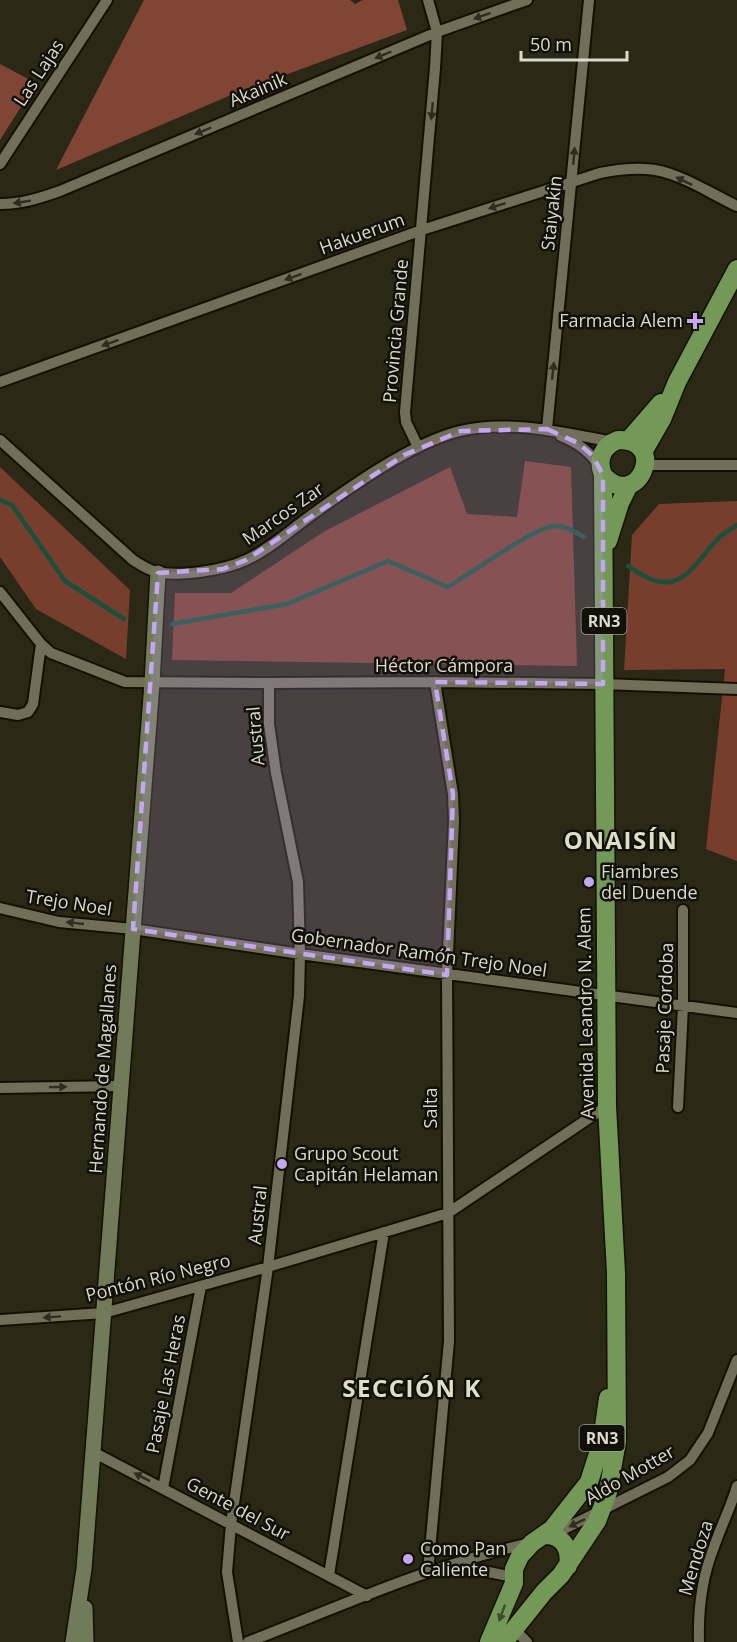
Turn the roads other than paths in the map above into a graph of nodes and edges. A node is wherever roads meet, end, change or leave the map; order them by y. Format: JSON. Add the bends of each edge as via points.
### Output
{"nodes":[{"id":1,"x":107,"y":0,"type":"edge"},
{"id":2,"x":428,"y":0,"type":"edge"},
{"id":3,"x":527,"y":0,"type":"edge"},
{"id":4,"x":589,"y":0,"type":"edge"},
{"id":5,"x":437,"y":32,"type":"junction"},
{"id":6,"x":0,"y":164,"type":"edge"},
{"id":7,"x":572,"y":182,"type":"junction"},
{"id":8,"x":0,"y":204,"type":"edge"},
{"id":9,"x":737,"y":206,"type":"edge"},
{"id":10,"x":422,"y":230,"type":"junction"},
{"id":11,"x":737,"y":269,"type":"edge"},
{"id":12,"x":0,"y":382,"type":"edge"},
{"id":13,"x":677,"y":382,"type":"junction"},
{"id":14,"x":547,"y":429,"type":"junction"},
{"id":15,"x":0,"y":440,"type":"edge"},
{"id":16,"x":621,"y":441,"type":"junction"},
{"id":17,"x":418,"y":447,"type":"junction"},
{"id":18,"x":644,"y":459,"type":"junction"},
{"id":19,"x":737,"y":465,"type":"edge"},
{"id":20,"x":602,"y":471,"type":"junction"},
{"id":21,"x":629,"y":485,"type":"junction"},
{"id":22,"x":604,"y":557,"type":"junction"},
{"id":23,"x":158,"y":573,"type":"junction"},
{"id":24,"x":0,"y":592,"type":"edge"},
{"id":25,"x":41,"y":644,"type":"junction"},
{"id":26,"x":152,"y":682,"type":"junction"},
{"id":27,"x":435,"y":682,"type":"junction"},
{"id":28,"x":269,"y":683,"type":"junction"},
{"id":29,"x":603,"y":684,"type":"junction"},
{"id":30,"x":737,"y":689,"type":"edge"},
{"id":31,"x":0,"y":712,"type":"edge"},
{"id":32,"x":0,"y":908,"type":"edge"},
{"id":33,"x":684,"y":910,"type":"dead end"},
{"id":34,"x":133,"y":929,"type":"junction"},
{"id":35,"x":300,"y":954,"type":"junction"},
{"id":36,"x":447,"y":975,"type":"junction"},
{"id":37,"x":607,"y":995,"type":"junction"},
{"id":38,"x":683,"y":1006,"type":"junction"},
{"id":39,"x":737,"y":1013,"type":"edge"},
{"id":40,"x":121,"y":1086,"type":"junction"},
{"id":41,"x":0,"y":1088,"type":"edge"},
{"id":42,"x":607,"y":1106,"type":"junction"},
{"id":43,"x":678,"y":1107,"type":"dead end"},
{"id":44,"x":448,"y":1213,"type":"junction"},
{"id":45,"x":384,"y":1232,"type":"junction"},
{"id":46,"x":268,"y":1267,"type":"junction"},
{"id":47,"x":201,"y":1286,"type":"junction"},
{"id":48,"x":104,"y":1313,"type":"junction"},
{"id":49,"x":0,"y":1320,"type":"edge"},
{"id":50,"x":617,"y":1324,"type":"junction"},
{"id":51,"x":736,"y":1368,"type":"edge"},
{"id":52,"x":93,"y":1452,"type":"junction"},
{"id":53,"x":737,"y":1486,"type":"edge"},
{"id":54,"x":163,"y":1488,"type":"junction"},
{"id":55,"x":602,"y":1511,"type":"junction"},
{"id":56,"x":231,"y":1524,"type":"junction"},
{"id":57,"x":543,"y":1538,"type":"junction"},
{"id":58,"x":451,"y":1565,"type":"junction"},
{"id":59,"x":568,"y":1566,"type":"junction"},
{"id":60,"x":84,"y":1569,"type":"junction"},
{"id":61,"x":428,"y":1572,"type":"junction"},
{"id":62,"x":329,"y":1575,"type":"junction"},
{"id":63,"x":513,"y":1580,"type":"junction"},
{"id":64,"x":544,"y":1592,"type":"junction"},
{"id":65,"x":367,"y":1596,"type":"junction"},
{"id":66,"x":516,"y":1638,"type":"edge"},
{"id":67,"x":73,"y":1642,"type":"edge"},
{"id":68,"x":86,"y":1642,"type":"edge"},
{"id":69,"x":238,"y":1642,"type":"edge"},
{"id":70,"x":248,"y":1642,"type":"edge"},
{"id":71,"x":489,"y":1642,"type":"edge"},
{"id":72,"x":699,"y":1642,"type":"edge"}],
"edges":[{"from":1,"to":6,"type":"street","name":"Las Lajas"},
{"from":2,"to":5,"type":"street","name":"Provincia Grande"},
{"from":3,"to":5,"type":"street","name":"Akainik","one_way":true},
{"from":7,"to":4,"type":"street","name":"Staiyakin","one_way":true},
{"from":5,"to":8,"type":"street","name":"Akainik","one_way":true,"via":[[60,191],[33,200]]},
{"from":5,"to":10,"type":"street","name":"Provincia Grande","one_way":true},
{"from":9,"to":7,"type":"street","name":"Hakuerum","one_way":true,"via":[[672,174],[648,169],[609,171]]},
{"from":7,"to":10,"type":"street","name":"Hakuerum","one_way":true},
{"from":14,"to":7,"type":"street","name":"Staiyakin","one_way":true},
{"from":10,"to":12,"type":"street","name":"Hakuerum","one_way":true},
{"from":10,"to":17,"type":"street","name":"Provincia Grande","via":[[405,412]]},
{"from":11,"to":13,"type":"highway","name":"Avenida Leandro N. Alem","number":"RN3"},
{"from":13,"to":16,"type":"highway","name":"Avenida Leandro N. Alem","number":"RN3","via":[[648,419]]},
{"from":13,"to":18,"type":"highway","name":"Avenida Leandro N. Alem","number":"RN3"},
{"from":14,"to":16,"type":"street","name":"Marcos Zar"},
{"from":14,"to":17,"type":"street","name":"Marcos Zar","via":[[461,431]]},
{"from":14,"to":20,"type":"street","name":"Marcos Zar","via":[[578,443]]},
{"from":15,"to":23,"type":"street","via":[[133,560]]},
{"from":16,"to":18,"type":"highway","via":[[634,443]]},
{"from":16,"to":20,"type":"highway","name":"Avenida Leandro N. Alem","number":"RN3","via":[[601,455]]},
{"from":17,"to":23,"type":"street","name":"Marcos Zar","via":[[333,499],[246,560],[223,569]]},
{"from":18,"to":19,"type":"street"},
{"from":18,"to":21,"type":"highway","name":"Avenida Leandro N. Alem","number":"RN3","via":[[640,478]]},
{"from":20,"to":21,"type":"highway","via":[[614,484]]},
{"from":20,"to":22,"type":"highway","name":"Avenida Leandro N. Alem","number":"RN3"},
{"from":21,"to":22,"type":"highway","name":"Avenida Leandro N. Alem","number":"RN3"},
{"from":22,"to":29,"type":"highway","name":"Avenida Leandro N. Alem","number":"RN3"},
{"from":23,"to":26,"type":"main road","name":"Hernando de Magallanes"},
{"from":24,"to":25,"type":"street"},
{"from":25,"to":26,"type":"street","name":"Héctor Cámpora","via":[[51,653],[125,682]]},
{"from":25,"to":31,"type":"street","via":[[33,704],[28,712],[18,715]]},
{"from":26,"to":28,"type":"street","name":"Héctor Cámpora"},
{"from":26,"to":34,"type":"main road","name":"Hernando de Magallanes"},
{"from":27,"to":28,"type":"street","name":"Héctor Cámpora"},
{"from":27,"to":29,"type":"street","name":"Héctor Cámpora"},
{"from":27,"to":36,"type":"street","name":"Salta","via":[[453,794]]},
{"from":28,"to":35,"type":"street","name":"Austral","via":[[269,724],[276,773],[298,882]]},
{"from":29,"to":30,"type":"street","name":"Héctor Cámpora"},
{"from":29,"to":37,"type":"highway","name":"Avenida Leandro N. Alem","number":"RN3"},
{"from":34,"to":32,"type":"street","name":"Trejo Noel","one_way":true,"via":[[59,921]]},
{"from":33,"to":38,"type":"street","name":"Pasaje Cordoba"},
{"from":34,"to":35,"type":"street","name":"Gobernador Ramón Trejo Noel"},
{"from":34,"to":40,"type":"main road","name":"Hernando de Magallanes"},
{"from":35,"to":36,"type":"street","name":"Gobernador Ramón Trejo Noel"},
{"from":35,"to":46,"type":"street","name":"Austral","via":[[299,996]]},
{"from":36,"to":37,"type":"street","name":"Gobernador Ramón Trejo Noel"},
{"from":36,"to":44,"type":"street","name":"Salta"},
{"from":37,"to":38,"type":"street","name":"Gobernador Ramón Trejo Noel"},
{"from":37,"to":42,"type":"highway","name":"Avenida Leandro N. Alem","number":"RN3"},
{"from":38,"to":39,"type":"street","name":"Gobernador Ramón Trejo Noel"},
{"from":38,"to":43,"type":"street","name":"Pasaje Cordoba"},
{"from":41,"to":40,"type":"street","one_way":true},
{"from":40,"to":48,"type":"main road","name":"Hernando de Magallanes"},
{"from":42,"to":44,"type":"street","name":"Pontón Río Negro"},
{"from":42,"to":50,"type":"highway","name":"Avenida Leandro N. Alem","number":"RN3"},
{"from":44,"to":45,"type":"street","name":"Pontón Río Negro"},
{"from":44,"to":61,"type":"street","name":"Salta","via":[[449,1341]]},
{"from":45,"to":46,"type":"street","name":"Pontón Río Negro"},
{"from":45,"to":62,"type":"street"},
{"from":46,"to":47,"type":"street","name":"Pontón Río Negro"},
{"from":46,"to":56,"type":"street","name":"Austral"},
{"from":47,"to":48,"type":"street","name":"Pontón Río Negro"},
{"from":47,"to":54,"type":"street","name":"Pasaje Las Heras"},
{"from":48,"to":49,"type":"street","name":"Pontón Río Negro","one_way":true},
{"from":48,"to":52,"type":"main road","name":"Hernando de Magallanes"},
{"from":50,"to":55,"type":"highway","name":"Avenida Leandro N. Alem","number":"RN3","via":[[617,1441]]},
{"from":50,"to":57,"type":"highway","name":"Avenida Leandro N. Alem","number":"RN3","via":[[605,1422],[589,1482]]},
{"from":51,"to":55,"type":"street","name":"Aldo Motter","via":[[708,1433],[690,1460],[668,1477]]},
{"from":54,"to":52,"type":"street","name":"Gente del Sur","one_way":true},
{"from":52,"to":60,"type":"main road","name":"Hernando de Magallanes"},
{"from":53,"to":72,"type":"street","name":"Mendoza","via":[[703,1582]]},
{"from":54,"to":56,"type":"street","name":"Gente del Sur"},
{"from":55,"to":57,"type":"street","name":"Aldo Motter","one_way":true},
{"from":55,"to":59,"type":"highway","name":"Avenida Leandro N. Alem","number":"RN3"},
{"from":56,"to":62,"type":"street","name":"Gente del Sur"},
{"from":56,"to":69,"type":"street","name":"Austral","via":[[227,1572]]},
{"from":57,"to":58,"type":"street","name":"Aldo Motter"},
{"from":57,"to":59,"type":"highway","via":[[559,1539],[568,1551]]},
{"from":57,"to":63,"type":"highway","name":"Avenida Leandro N. Alem","number":"RN3","via":[[516,1562]]},
{"from":58,"to":61,"type":"street","name":"Aldo Motter"},
{"from":58,"to":63,"type":"street","name":"Aldo Motter"},
{"from":59,"to":64,"type":"highway","name":"Avenida Leandro N. Alem","number":"RN3"},
{"from":60,"to":67,"type":"main road","name":"Hernando de Magallanes"},
{"from":60,"to":68,"type":"main road","name":"Hernando de Magallanes"},
{"from":61,"to":65,"type":"street","name":"Aldo Motter"},
{"from":62,"to":65,"type":"street","name":"Gente del Sur"},
{"from":63,"to":64,"type":"highway","via":[[527,1592]]},
{"from":63,"to":71,"type":"highway","name":"Avenida Leandro N. Alem","number":"RN3","one_way":true},
{"from":64,"to":66,"type":"highway","name":"Avenida Leandro N. Alem","number":"RN3"},
{"from":65,"to":70,"type":"street","name":"Aldo Motter"}]}
